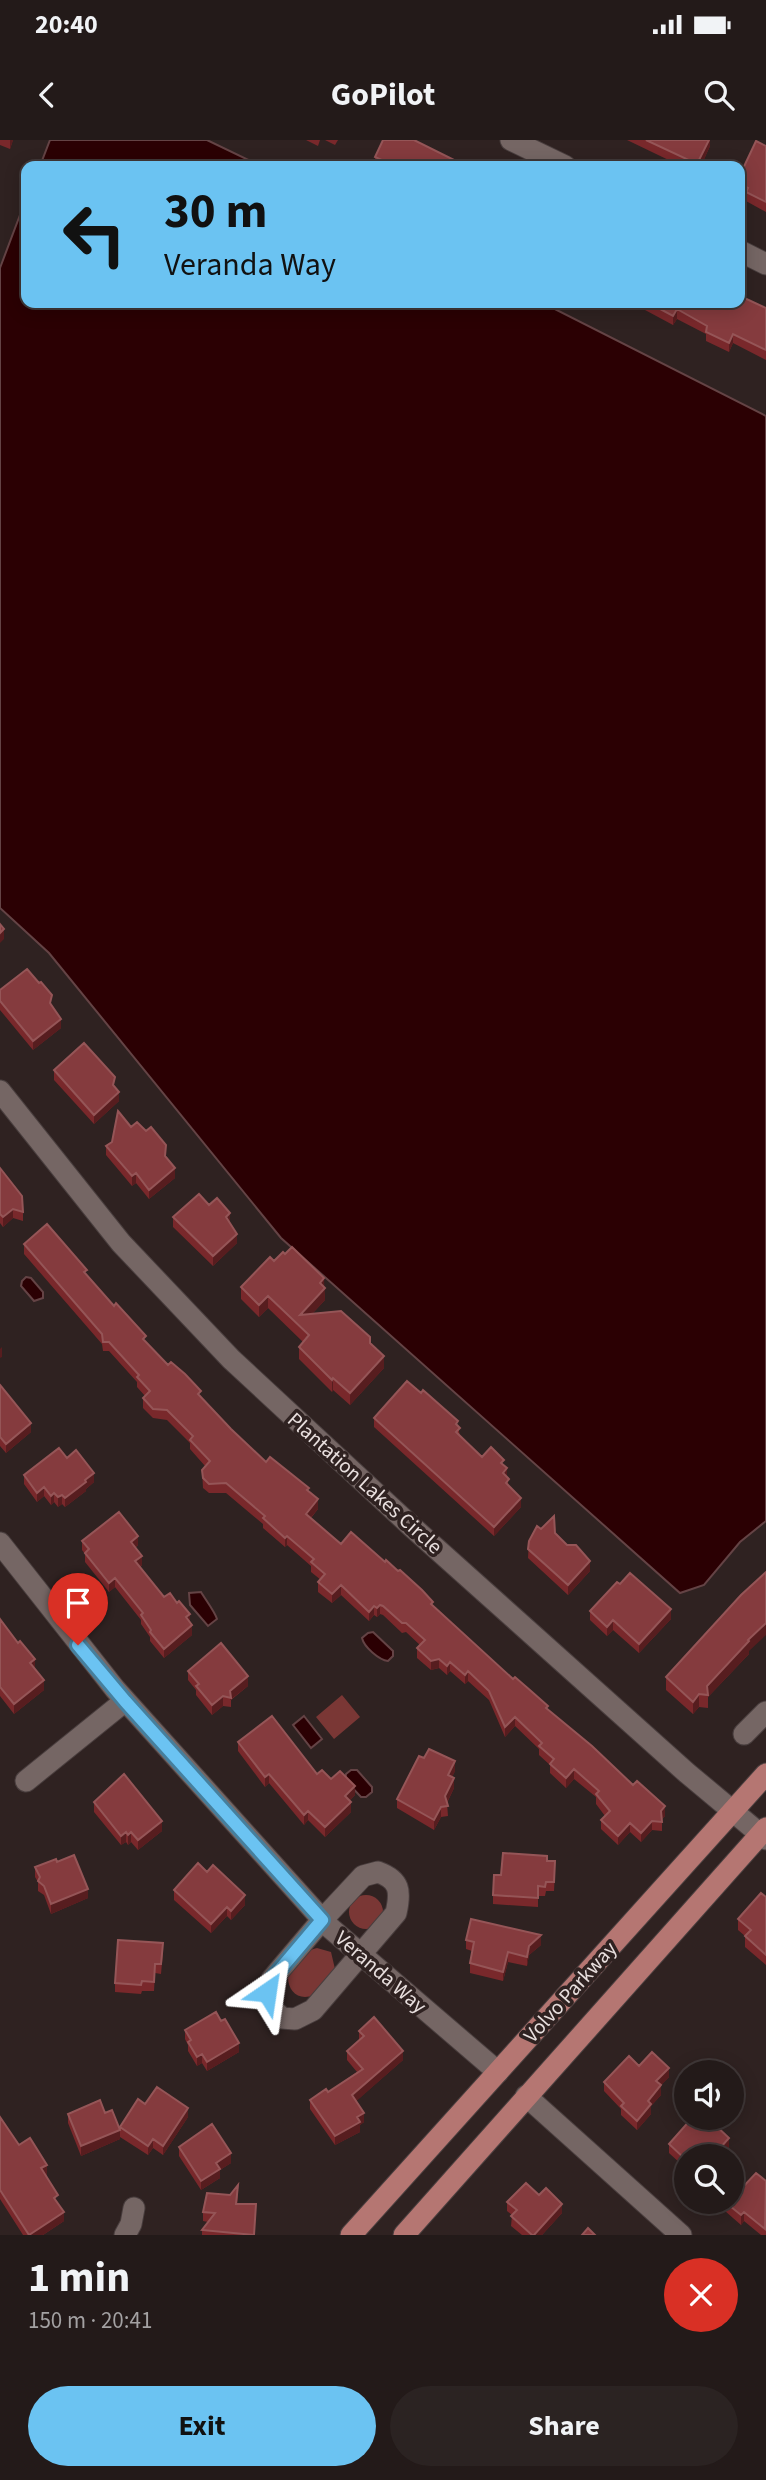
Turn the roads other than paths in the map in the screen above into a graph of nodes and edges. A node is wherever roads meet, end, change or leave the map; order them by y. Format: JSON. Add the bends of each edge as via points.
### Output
{"nodes":[{"id":1,"x":511,"y":140,"type":"edge"},
{"id":2,"x":555,"y":161,"type":"edge"},
{"id":3,"x":745,"y":254,"type":"edge"},
{"id":4,"x":766,"y":264,"type":"edge"},
{"id":5,"x":0,"y":1091,"type":"edge"},
{"id":6,"x":0,"y":1544,"type":"edge"},
{"id":7,"x":125,"y":1701,"type":"junction"},
{"id":8,"x":766,"y":1712,"type":"edge"},
{"id":9,"x":744,"y":1734,"type":"dead end"},
{"id":10,"x":766,"y":1773,"type":"edge"},
{"id":11,"x":26,"y":1781,"type":"dead end"},
{"id":12,"x":732,"y":1811,"type":"junction"},
{"id":13,"x":764,"y":1834,"type":"edge"},
{"id":14,"x":322,"y":1920,"type":"junction"},
{"id":15,"x":361,"y":1955,"type":"junction"},
{"id":16,"x":498,"y":2072,"type":"junction"},
{"id":17,"x":526,"y":2096,"type":"junction"},
{"id":18,"x":134,"y":2208,"type":"dead end"},
{"id":19,"x":406,"y":2234,"type":"edge"},
{"id":20,"x":125,"y":2235,"type":"edge"},
{"id":21,"x":351,"y":2235,"type":"edge"},
{"id":22,"x":681,"y":2235,"type":"edge"}],
"edges":[{"from":1,"to":2,"type":"street"},
{"from":3,"to":4,"type":"street"},
{"from":5,"to":12,"type":"street","name":"Plantation Lakes Circle","via":[[121,1243],[231,1359]]},
{"from":6,"to":7,"type":"street","name":"Veranda Way"},
{"from":7,"to":11,"type":"street"},
{"from":7,"to":14,"type":"street","name":"Veranda Way"},
{"from":8,"to":9,"type":"street"},
{"from":10,"to":12,"type":"main road","name":"Volvo Parkway"},
{"from":12,"to":13,"type":"street","name":"Plantation Lakes Circle"},
{"from":12,"to":16,"type":"main road","name":"Volvo Parkway"},
{"from":13,"to":17,"type":"main road","name":"Volvo Parkway"},
{"from":14,"to":15,"type":"street","name":"Veranda Way"},
{"from":14,"to":15,"type":"street","via":[[363,1876],[378,1872],[391,1877],[400,1898],[396,1913]]},
{"from":14,"to":15,"type":"street","via":[[272,1979],[267,1992],[269,2006],[282,2018],[295,2019],[313,2010]]},
{"from":15,"to":16,"type":"street","name":"Veranda Way"},
{"from":16,"to":21,"type":"main road","name":"Volvo Parkway"},
{"from":17,"to":19,"type":"main road","name":"Volvo Parkway"},
{"from":17,"to":22,"type":"street"},
{"from":18,"to":20,"type":"street"}]}
